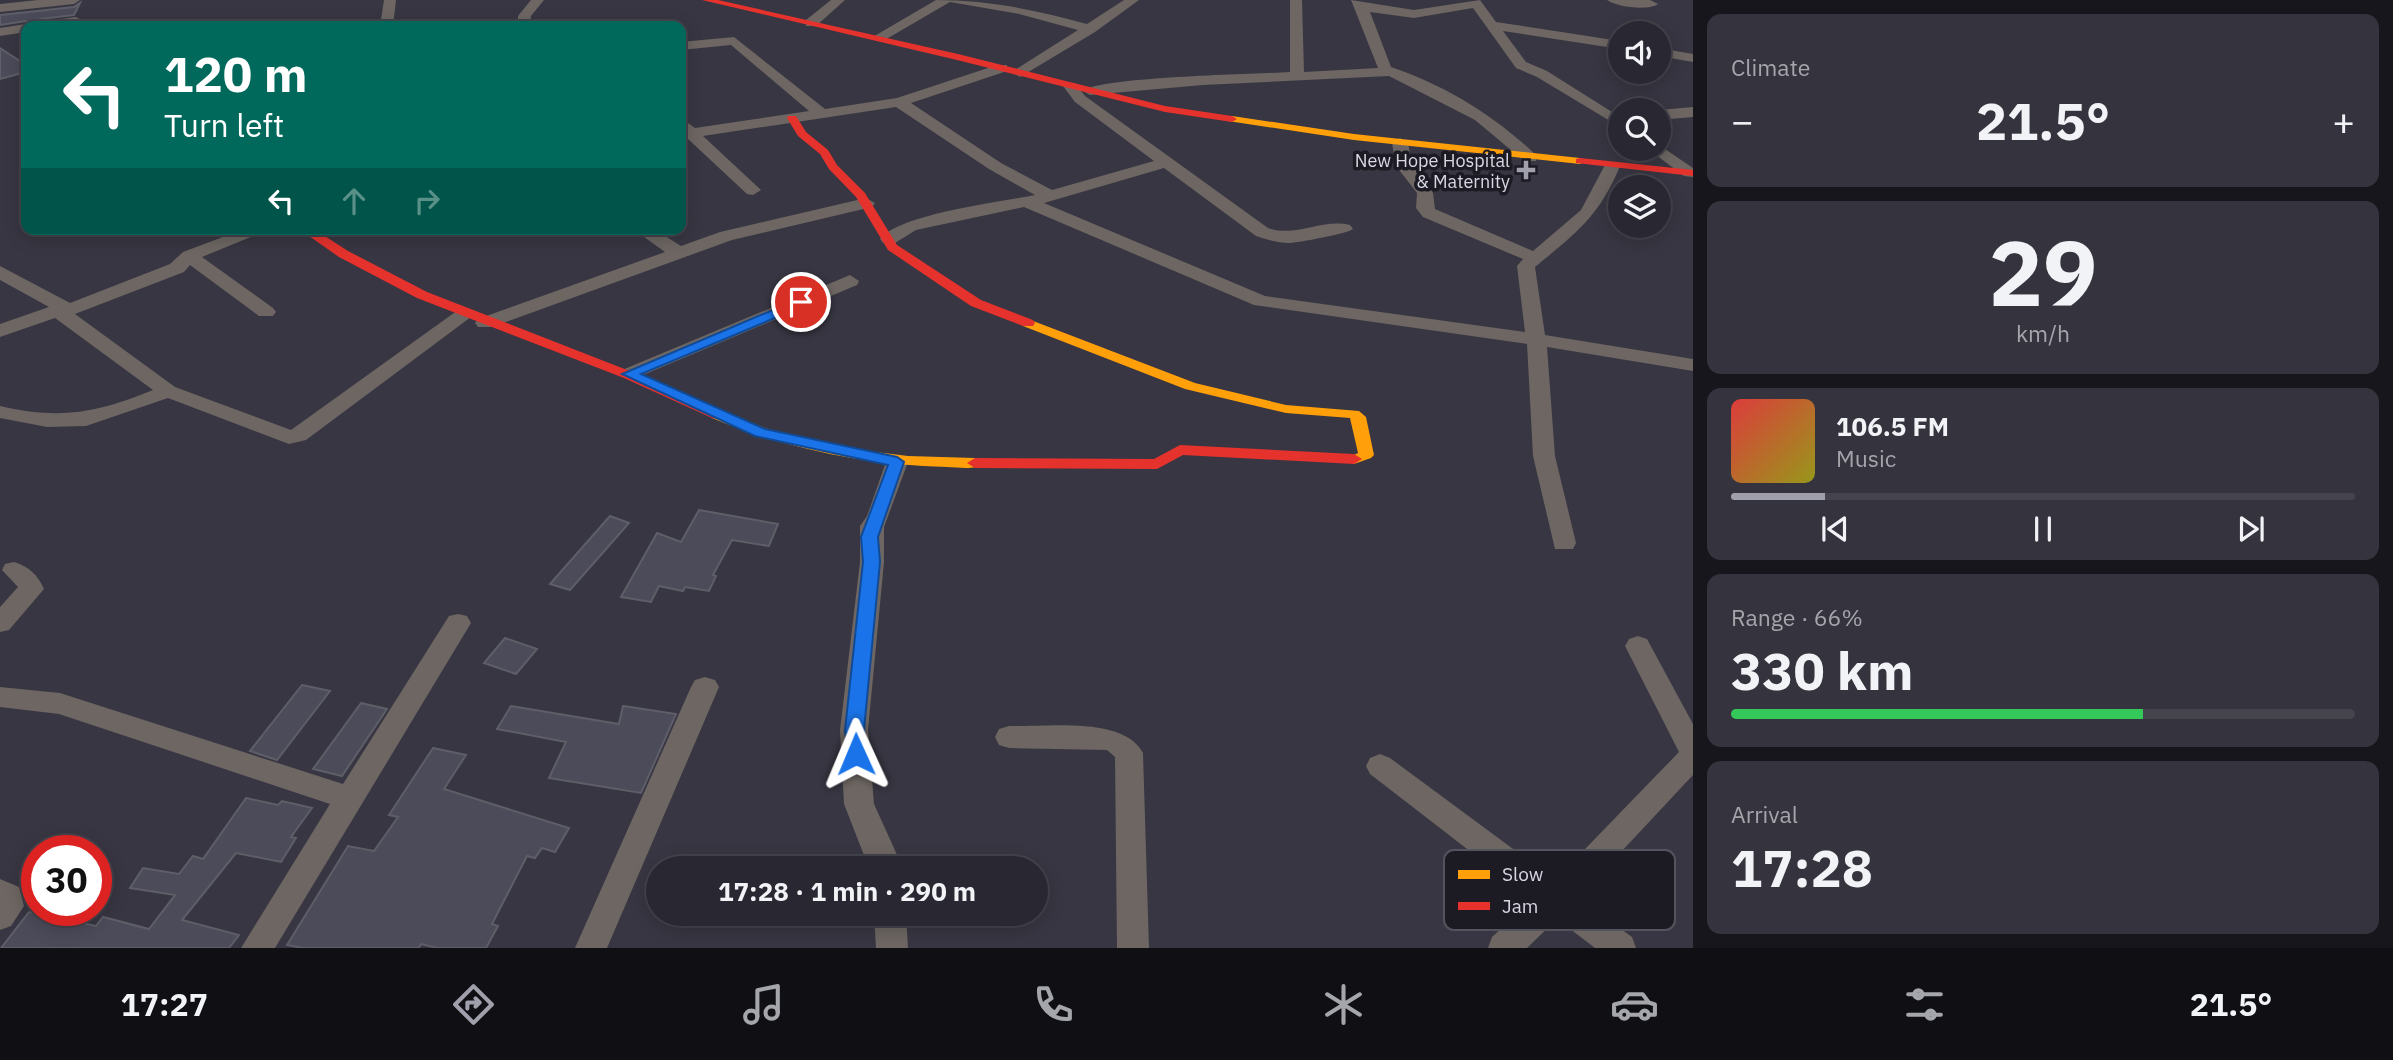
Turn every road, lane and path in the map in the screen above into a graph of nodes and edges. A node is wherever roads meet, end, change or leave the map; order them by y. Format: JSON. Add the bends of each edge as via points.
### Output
{"nodes":[{"id":1,"x":74,"y":0,"type":"edge"},
{"id":2,"x":87,"y":0,"type":"edge"},
{"id":3,"x":390,"y":0,"type":"edge"},
{"id":4,"x":538,"y":0,"type":"edge"},
{"id":5,"x":706,"y":0,"type":"edge"},
{"id":6,"x":839,"y":0,"type":"edge"},
{"id":7,"x":945,"y":0,"type":"edge"},
{"id":8,"x":955,"y":0,"type":"edge"},
{"id":9,"x":1133,"y":0,"type":"edge"},
{"id":10,"x":1296,"y":0,"type":"edge"},
{"id":11,"x":1613,"y":0,"type":"edge"},
{"id":12,"x":1474,"y":2,"type":"edge"},
{"id":13,"x":1360,"y":4,"type":"edge"},
{"id":14,"x":1652,"y":4,"type":"dead end"},
{"id":15,"x":0,"y":8,"type":"edge"},
{"id":16,"x":76,"y":21,"type":"edge"},
{"id":17,"x":388,"y":21,"type":"edge"},
{"id":18,"x":524,"y":21,"type":"edge"},
{"id":19,"x":811,"y":23,"type":"junction"},
{"id":20,"x":1493,"y":25,"type":"junction"},
{"id":21,"x":21,"y":29,"type":"edge"},
{"id":22,"x":1090,"y":29,"type":"junction"},
{"id":23,"x":0,"y":32,"type":"edge"},
{"id":24,"x":878,"y":38,"type":"junction"},
{"id":25,"x":1608,"y":43,"type":"edge"},
{"id":26,"x":686,"y":46,"type":"edge"},
{"id":27,"x":1671,"y":54,"type":"edge"},
{"id":28,"x":1693,"y":58,"type":"edge"},
{"id":29,"x":1002,"y":68,"type":"junction"},
{"id":30,"x":1392,"y":72,"type":"junction"},
{"id":31,"x":1020,"y":73,"type":"junction"},
{"id":32,"x":1297,"y":76,"type":"junction"},
{"id":33,"x":1070,"y":86,"type":"junction"},
{"id":34,"x":1090,"y":91,"type":"junction"},
{"id":35,"x":899,"y":102,"type":"junction"},
{"id":36,"x":1693,"y":111,"type":"edge"},
{"id":37,"x":821,"y":113,"type":"junction"},
{"id":38,"x":1608,"y":114,"type":"edge"},
{"id":39,"x":1671,"y":114,"type":"edge"},
{"id":40,"x":792,"y":118,"type":"junction"},
{"id":41,"x":686,"y":131,"type":"edge"},
{"id":42,"x":686,"y":133,"type":"edge"},
{"id":43,"x":1400,"y":143,"type":"junction"},
{"id":44,"x":1530,"y":158,"type":"junction"},
{"id":45,"x":1671,"y":159,"type":"edge"},
{"id":46,"x":1168,"y":162,"type":"junction"},
{"id":47,"x":1612,"y":166,"type":"junction"},
{"id":48,"x":1692,"y":173,"type":"edge"},
{"id":49,"x":753,"y":190,"type":"dead end"},
{"id":50,"x":1050,"y":196,"type":"junction"},
{"id":51,"x":866,"y":202,"type":"junction"},
{"id":52,"x":1026,"y":202,"type":"junction"},
{"id":53,"x":1344,"y":229,"type":"dead end"},
{"id":54,"x":245,"y":235,"type":"edge"},
{"id":55,"x":313,"y":235,"type":"edge"},
{"id":56,"x":651,"y":235,"type":"edge"},
{"id":57,"x":889,"y":239,"type":"junction"},
{"id":58,"x":678,"y":252,"type":"junction"},
{"id":59,"x":189,"y":256,"type":"junction"},
{"id":60,"x":1533,"y":257,"type":"junction"},
{"id":61,"x":0,"y":272,"type":"edge"},
{"id":62,"x":850,"y":281,"type":"dead end"},
{"id":63,"x":63,"y":311,"type":"junction"},
{"id":64,"x":266,"y":312,"type":"dead end"},
{"id":65,"x":465,"y":314,"type":"junction"},
{"id":66,"x":485,"y":323,"type":"junction"},
{"id":67,"x":0,"y":331,"type":"edge"},
{"id":68,"x":1536,"y":339,"type":"junction"},
{"id":69,"x":1693,"y":365,"type":"edge"},
{"id":70,"x":629,"y":374,"type":"junction"},
{"id":71,"x":168,"y":391,"type":"junction"},
{"id":72,"x":0,"y":412,"type":"edge"},
{"id":73,"x":897,"y":462,"type":"junction"},
{"id":74,"x":1564,"y":543,"type":"dead end"},
{"id":75,"x":14,"y":570,"type":"dead end"},
{"id":76,"x":0,"y":623,"type":"edge"},
{"id":77,"x":458,"y":623,"type":"dead end"},
{"id":78,"x":1637,"y":646,"type":"dead end"},
{"id":79,"x":705,"y":687,"type":"dead end"},
{"id":80,"x":0,"y":697,"type":"edge"},
{"id":81,"x":1009,"y":737,"type":"dead end"},
{"id":82,"x":1693,"y":753,"type":"edge"},
{"id":83,"x":1380,"y":766,"type":"dead end"},
{"id":84,"x":349,"y":798,"type":"junction"},
{"id":85,"x":1490,"y":850,"type":"edge"},
{"id":86,"x":1603,"y":850,"type":"edge"},
{"id":87,"x":879,"y":856,"type":"edge"},
{"id":88,"x":0,"y":893,"type":"edge"},
{"id":89,"x":0,"y":916,"type":"edge"},
{"id":90,"x":891,"y":926,"type":"edge"},
{"id":91,"x":1524,"y":930,"type":"edge"},
{"id":92,"x":1596,"y":930,"type":"edge"},
{"id":93,"x":257,"y":948,"type":"edge"},
{"id":94,"x":591,"y":948,"type":"edge"},
{"id":95,"x":892,"y":948,"type":"edge"},
{"id":96,"x":1133,"y":948,"type":"edge"},
{"id":97,"x":1504,"y":948,"type":"edge"},
{"id":98,"x":1620,"y":948,"type":"edge"}],
"edges":[{"from":1,"to":15,"type":"street"},
{"from":2,"to":16,"type":"street"},
{"from":3,"to":17,"type":"street"},
{"from":4,"to":18,"type":"street"},
{"from":5,"to":19,"type":"street"},
{"from":6,"to":19,"type":"street"},
{"from":7,"to":24,"type":"street"},
{"from":8,"to":22,"type":"street","via":[[1020,10]]},
{"from":9,"to":22,"type":"street"},
{"from":10,"to":32,"type":"street"},
{"from":11,"to":14,"type":"street"},
{"from":12,"to":13,"type":"street","via":[[1415,14]]},
{"from":12,"to":20,"type":"street"},
{"from":13,"to":30,"type":"street","via":[[1382,66]]},
{"from":19,"to":24,"type":"street"},
{"from":20,"to":25,"type":"street"},
{"from":20,"to":38,"type":"street","via":[[1521,65]]},
{"from":21,"to":23,"type":"street"},
{"from":22,"to":31,"type":"street"},
{"from":24,"to":29,"type":"street"},
{"from":26,"to":37,"type":"street","via":[[734,41]]},
{"from":27,"to":28,"type":"street"},
{"from":29,"to":31,"type":"street"},
{"from":29,"to":35,"type":"street"},
{"from":30,"to":32,"type":"street"},
{"from":30,"to":44,"type":"street","via":[[1473,111],[1504,132]]},
{"from":31,"to":33,"type":"street"},
{"from":32,"to":34,"type":"street","via":[[1161,82]]},
{"from":33,"to":34,"type":"street"},
{"from":33,"to":46,"type":"street","via":[[1080,100]]},
{"from":34,"to":43,"type":"street","via":[[1165,109]]},
{"from":35,"to":37,"type":"street"},
{"from":35,"to":50,"type":"street","via":[[995,166]]},
{"from":36,"to":39,"type":"street"},
{"from":37,"to":40,"type":"street"},
{"from":40,"to":41,"type":"street"},
{"from":40,"to":51,"type":"street"},
{"from":42,"to":49,"type":"street"},
{"from":43,"to":44,"type":"street"},
{"from":43,"to":60,"type":"street","via":[[1405,166],[1425,193],[1429,213]]},
{"from":44,"to":47,"type":"street"},
{"from":45,"to":48,"type":"street"},
{"from":46,"to":50,"type":"street"},
{"from":46,"to":53,"type":"street","via":[[1238,216],[1275,237],[1301,239],[1318,229]]},
{"from":47,"to":48,"type":"street"},
{"from":47,"to":60,"type":"street","via":[[1601,195],[1587,214]]},
{"from":50,"to":52,"type":"street"},
{"from":51,"to":57,"type":"street"},
{"from":51,"to":58,"type":"street"},
{"from":52,"to":57,"type":"street","via":[[910,226]]},
{"from":52,"to":68,"type":"street","via":[[1261,301]]},
{"from":54,"to":59,"type":"street"},
{"from":55,"to":65,"type":"street","via":[[399,286]]},
{"from":56,"to":58,"type":"street"},
{"from":57,"to":73,"type":"street","via":[[899,253],[976,303],[1096,352],[1189,386],[1286,409],[1354,414],[1359,417],[1367,452],[1358,459],[1180,450],[1157,464]]},
{"from":58,"to":66,"type":"street"},
{"from":59,"to":63,"type":"street","via":[[177,268]]},
{"from":59,"to":64,"type":"street"},
{"from":60,"to":68,"type":"street","via":[[1526,266]]},
{"from":61,"to":63,"type":"street"},
{"from":62,"to":70,"type":"street"},
{"from":63,"to":67,"type":"street"},
{"from":63,"to":71,"type":"street"},
{"from":65,"to":66,"type":"street"},
{"from":65,"to":71,"type":"street","via":[[293,437]]},
{"from":66,"to":70,"type":"street"},
{"from":68,"to":69,"type":"street"},
{"from":68,"to":74,"type":"street","via":[[1544,456]]},
{"from":70,"to":73,"type":"street","via":[[761,433]]},
{"from":71,"to":72,"type":"street","via":[[89,420],[60,424]]},
{"from":73,"to":87,"type":"street","via":[[869,537],[872,562],[855,730],[859,804]]},
{"from":75,"to":76,"type":"street","via":[[31,589]]},
{"from":77,"to":84,"type":"street"},
{"from":78,"to":82,"type":"street"},
{"from":79,"to":94,"type":"street"},
{"from":80,"to":84,"type":"street","via":[[60,704]]},
{"from":81,"to":96,"type":"street","via":[[1108,739],[1129,753]]},
{"from":82,"to":86,"type":"street"},
{"from":83,"to":85,"type":"street"},
{"from":84,"to":93,"type":"street"},
{"from":88,"to":89,"type":"street","via":[[8,897],[9,906]]},
{"from":90,"to":95,"type":"street"},
{"from":91,"to":97,"type":"street"},
{"from":92,"to":98,"type":"street"}]}
